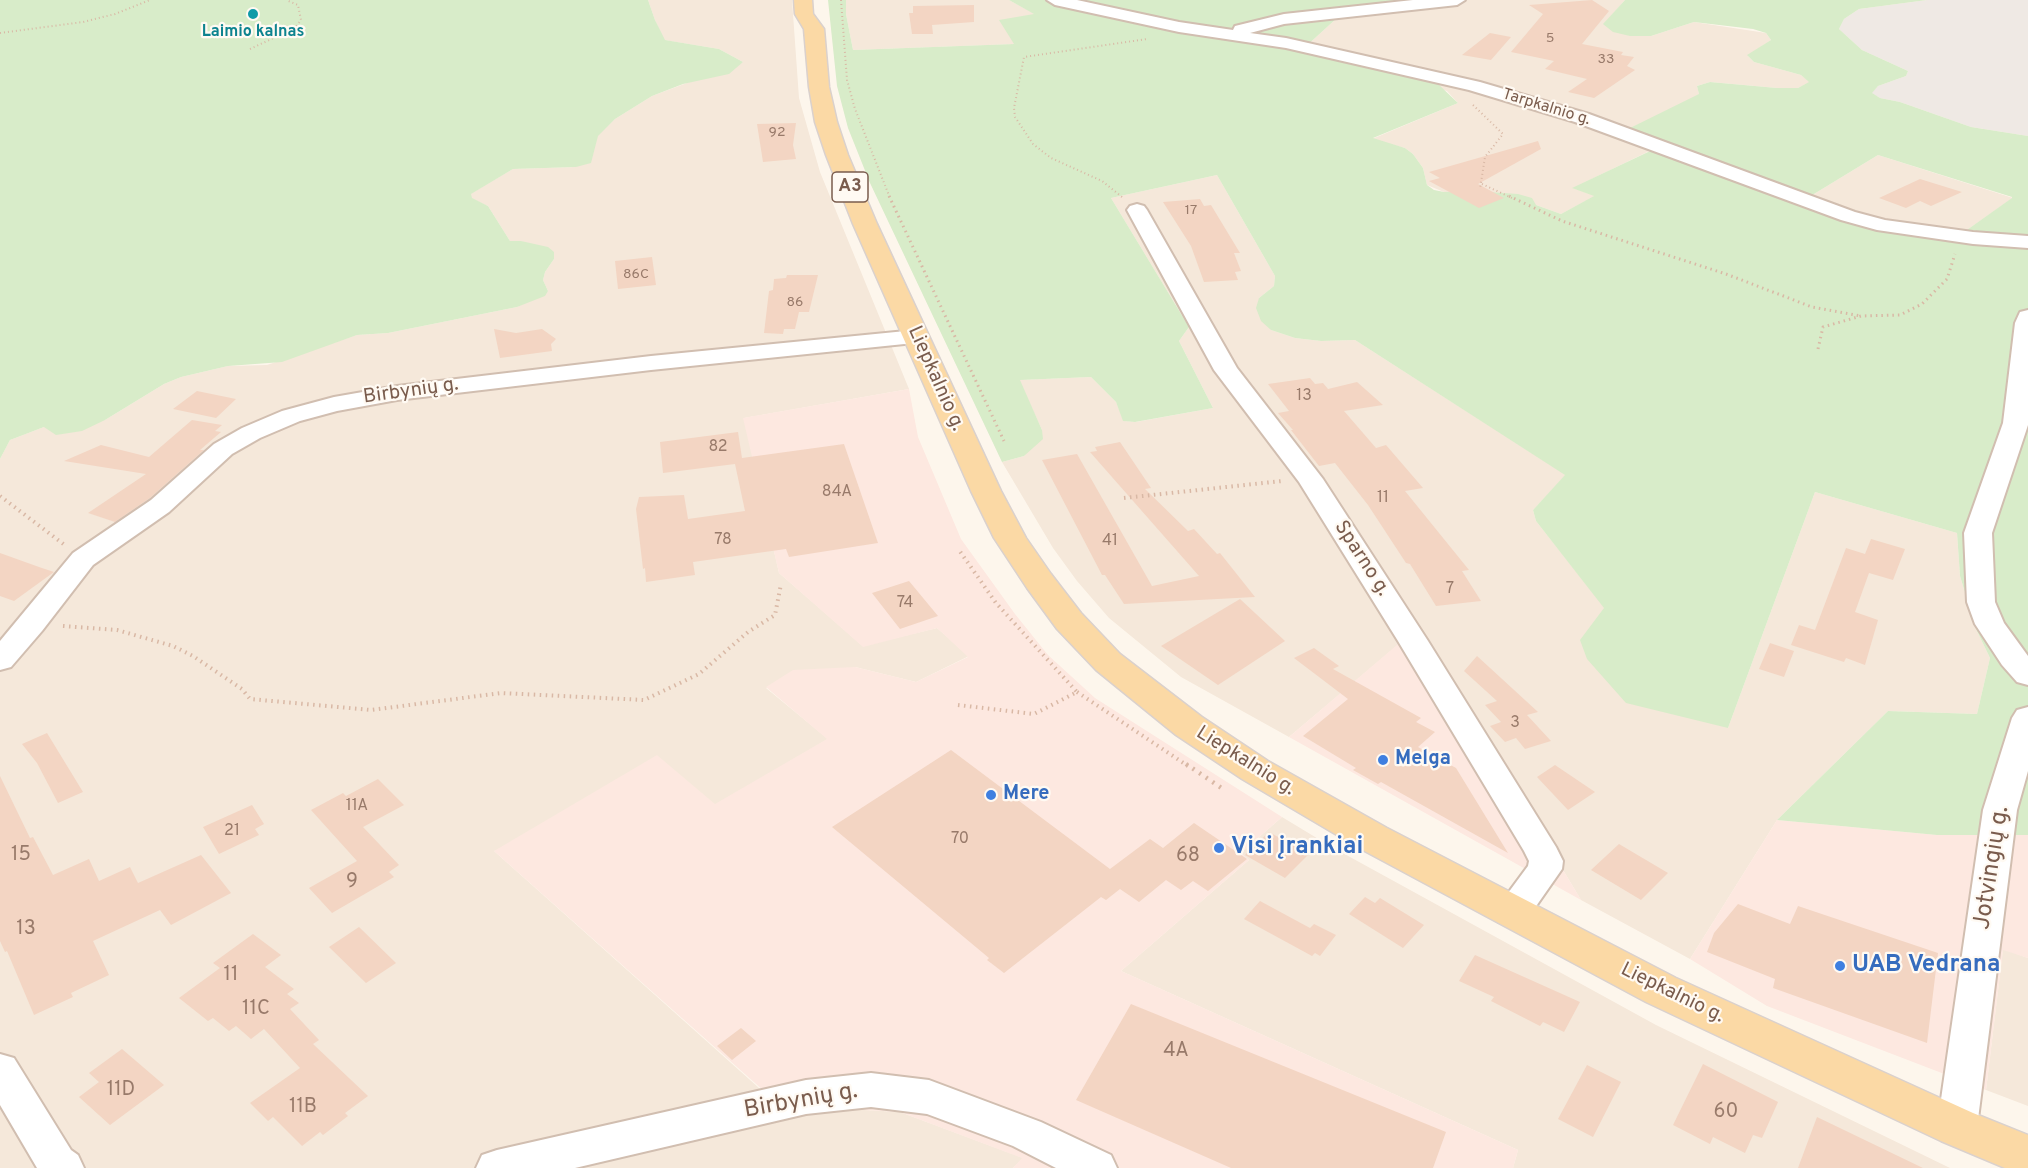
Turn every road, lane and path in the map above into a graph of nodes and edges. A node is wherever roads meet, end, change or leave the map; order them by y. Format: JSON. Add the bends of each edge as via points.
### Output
{"nodes":[{"id":1,"x":150,"y":0,"type":"edge"},
{"id":2,"x":286,"y":0,"type":"edge"},
{"id":3,"x":803,"y":0,"type":"edge"},
{"id":4,"x":820,"y":0,"type":"edge"},
{"id":5,"x":841,"y":0,"type":"edge"},
{"id":6,"x":1055,"y":0,"type":"edge"},
{"id":7,"x":1457,"y":0,"type":"edge"},
{"id":8,"x":1179,"y":27,"type":"junction"},
{"id":9,"x":814,"y":29,"type":"junction"},
{"id":10,"x":0,"y":33,"type":"edge"},
{"id":11,"x":1224,"y":34,"type":"junction"},
{"id":12,"x":250,"y":49,"type":"dead end"},
{"id":13,"x":1443,"y":79,"type":"junction"},
{"id":14,"x":1482,"y":184,"type":"junction"},
{"id":15,"x":1479,"y":189,"type":"dead end"},
{"id":16,"x":1137,"y":210,"type":"joint"},
{"id":17,"x":1961,"y":236,"type":"junction"},
{"id":18,"x":2028,"y":242,"type":"edge"},
{"id":19,"x":1861,"y":316,"type":"junction"},
{"id":20,"x":2028,"y":317,"type":"edge"},
{"id":21,"x":916,"y":337,"type":"junction"},
{"id":22,"x":1818,"y":349,"type":"dead end"},
{"id":23,"x":1004,"y":441,"type":"dead end"},
{"id":24,"x":1310,"y":479,"type":"junction"},
{"id":25,"x":0,"y":496,"type":"edge"},
{"id":26,"x":1124,"y":498,"type":"dead end"},
{"id":27,"x":960,"y":550,"type":"dead end"},
{"id":28,"x":83,"y":559,"type":"junction"},
{"id":29,"x":781,"y":584,"type":"dead end"},
{"id":30,"x":32,"y":624,"type":"junction"},
{"id":31,"x":0,"y":660,"type":"edge"},
{"id":32,"x":2028,"y":675,"type":"edge"},
{"id":33,"x":1077,"y":692,"type":"junction"},
{"id":34,"x":958,"y":705,"type":"dead end"},
{"id":35,"x":2028,"y":718,"type":"edge"},
{"id":36,"x":1223,"y":789,"type":"dead end"},
{"id":37,"x":1512,"y":912,"type":"junction"},
{"id":38,"x":0,"y":1070,"type":"edge"},
{"id":39,"x":1957,"y":1127,"type":"junction"},
{"id":40,"x":2028,"y":1156,"type":"edge"},
{"id":41,"x":63,"y":1168,"type":"edge"},
{"id":42,"x":497,"y":1168,"type":"edge"},
{"id":43,"x":1096,"y":1168,"type":"edge"}],
"edges":[{"from":1,"to":10,"type":"path","via":[[83,22]]},
{"from":2,"to":12,"type":"path","via":[[298,5],[301,20],[295,28]]},
{"from":3,"to":9,"type":"main road","name":"Liepkalnio g.","number":"A3","via":[[804,14]]},
{"from":4,"to":9,"type":"main road","name":"Liepkalnio g.","number":"A3","via":[[822,13]]},
{"from":5,"to":23,"type":"path","via":[[847,80],[881,180]]},
{"from":6,"to":8,"type":"street","name":"Tarpkalnio g."},
{"from":7,"to":11,"type":"street","via":[[1284,19]]},
{"from":8,"to":11,"type":"street","name":"Tarpkalnio g."},
{"from":8,"to":16,"type":"path","via":[[1135,42],[1024,57],[1014,108],[1015,117],[1033,144],[1051,158],[1102,181]]},
{"from":9,"to":21,"type":"main road","name":"Liepkalnio g.","number":"A3","via":[[819,87],[830,133],[865,224]]},
{"from":11,"to":13,"type":"street","name":"Tarpkalnio g.","via":[[1286,43]]},
{"from":13,"to":14,"type":"path","via":[[1503,134],[1485,157]]},
{"from":13,"to":17,"type":"street","name":"Tarpkalnio g.","via":[[1582,118],[1848,216],[1884,226]]},
{"from":14,"to":15,"type":"path"},
{"from":14,"to":19,"type":"path","via":[[1562,221],[1726,274],[1812,307]]},
{"from":16,"to":24,"type":"street","name":"Sparno g.","via":[[1226,370]]},
{"from":17,"to":18,"type":"street","name":"Tarpkalnio g."},
{"from":17,"to":19,"type":"path","via":[[1947,279],[1922,304],[1900,315]]},
{"from":19,"to":22,"type":"path","via":[[1823,327]]},
{"from":20,"to":32,"type":"street","via":[[2016,423],[1978,533],[1982,602],[1990,624]]},
{"from":21,"to":28,"type":"street","name":"Birbynių g.","via":[[397,393],[309,410],[223,449],[160,506]]},
{"from":21,"to":37,"type":"main road","name":"Liepkalnio g.","number":"A3","via":[[1010,538],[1069,621],[1108,662],[1189,726],[1255,770]]},
{"from":24,"to":26,"type":"path"},
{"from":24,"to":37,"type":"street","name":"Sparno g.","via":[[1543,854],[1545,869]]},
{"from":25,"to":28,"type":"path"},
{"from":27,"to":33,"type":"path","via":[[996,603]]},
{"from":28,"to":30,"type":"street","name":"Birbynių g."},
{"from":29,"to":30,"type":"path","via":[[776,615],[748,632],[699,674],[644,700],[501,693],[370,710],[250,699],[193,656],[173,646],[117,630]]},
{"from":30,"to":31,"type":"street","name":"Birbynių g."},
{"from":33,"to":34,"type":"path","via":[[1034,714]]},
{"from":33,"to":36,"type":"path"},
{"from":35,"to":39,"type":"street","name":"Jotvingių g.","via":[[2000,810]]},
{"from":37,"to":39,"type":"main road","name":"Liepkalnio g.","number":"A3","via":[[1661,990]]},
{"from":38,"to":41,"type":"street","via":[[56,1164]]},
{"from":39,"to":40,"type":"main road","name":"Liepkalnio g.","number":"A3"},
{"from":42,"to":43,"type":"street","name":"Birbynių g.","via":[[806,1097],[871,1090],[929,1097],[1027,1134]]}]}
